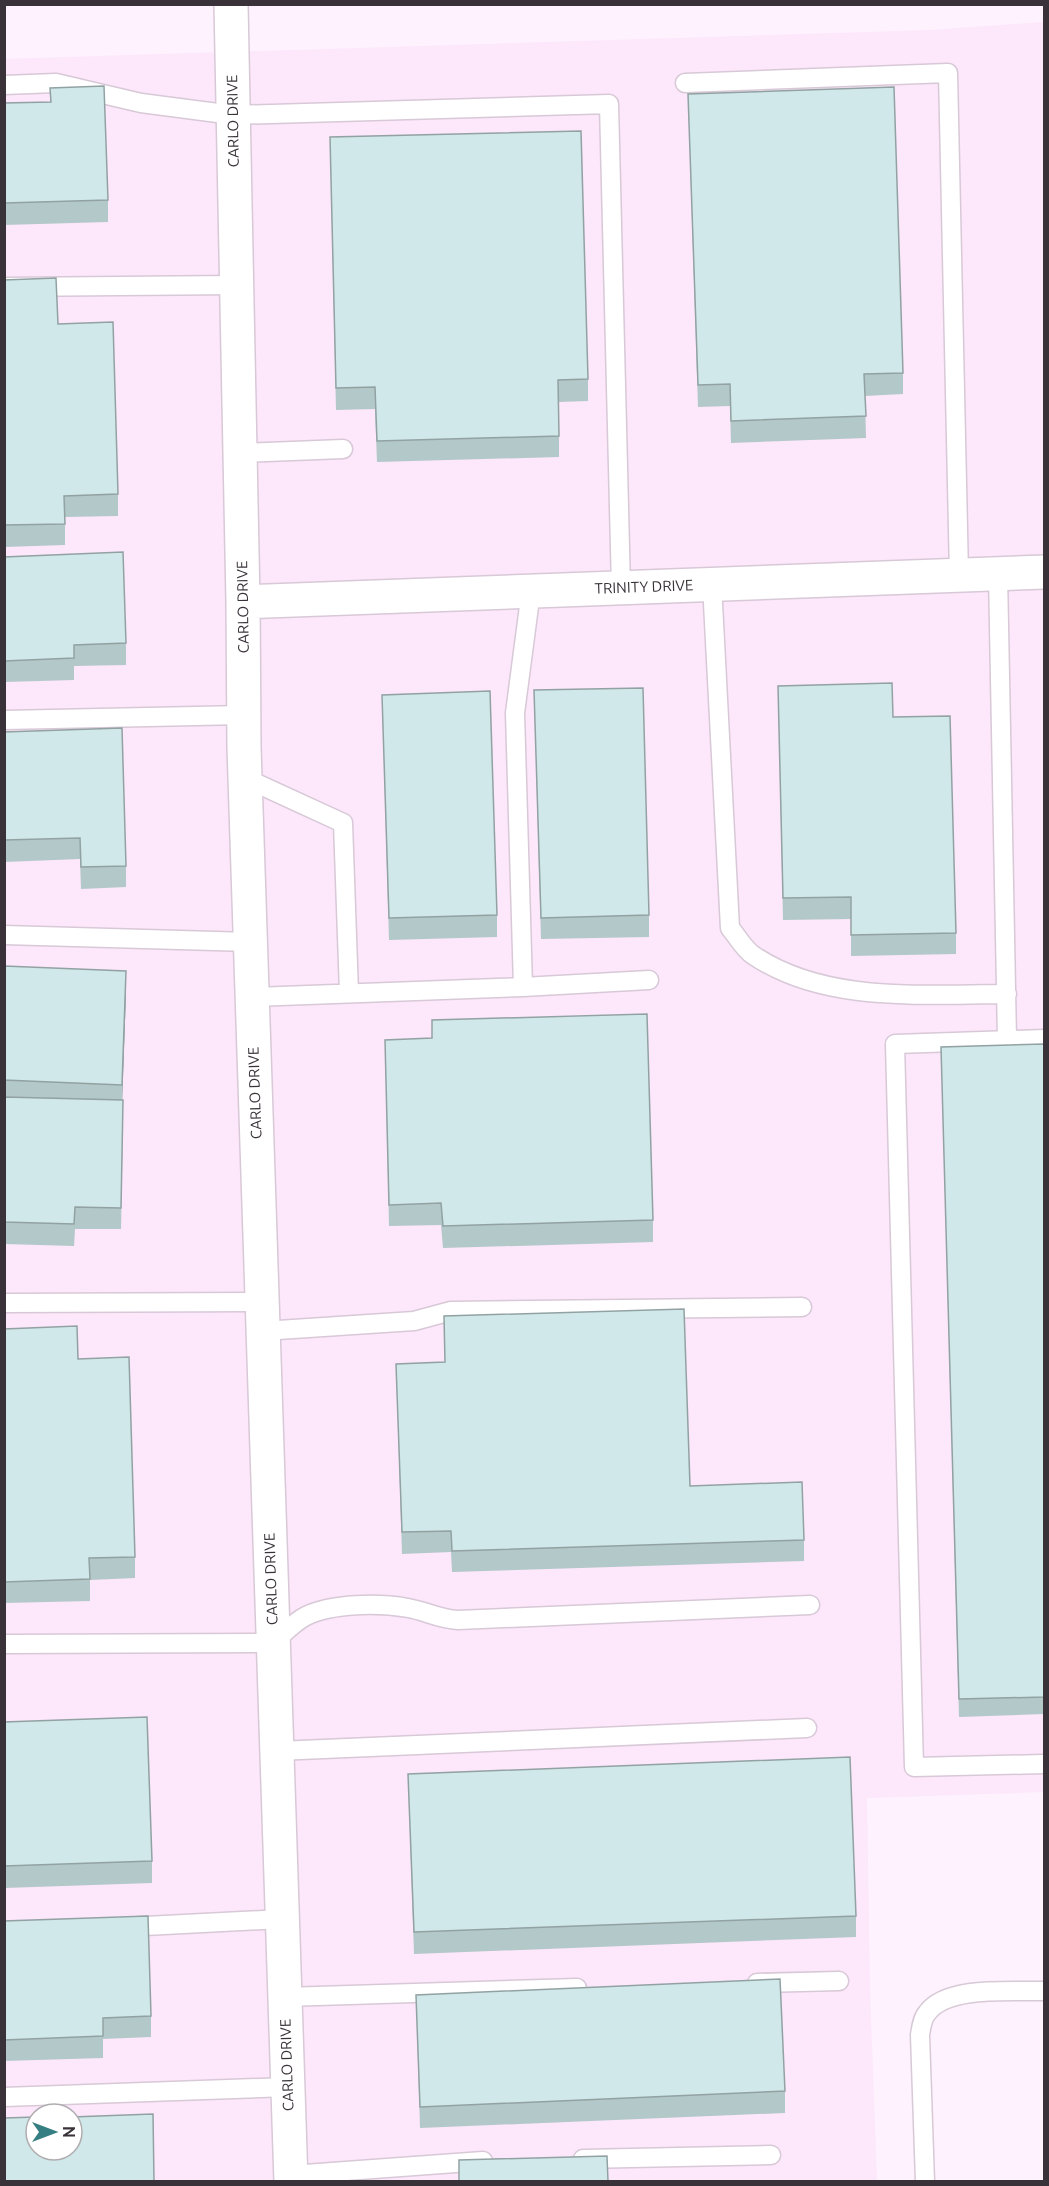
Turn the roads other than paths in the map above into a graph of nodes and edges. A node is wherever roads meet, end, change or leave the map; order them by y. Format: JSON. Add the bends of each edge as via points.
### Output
{"nodes":[{"id":1,"x":231,"y":4,"type":"edge"},
{"id":2,"x":685,"y":83,"type":"dead end"},
{"id":3,"x":4,"y":85,"type":"edge"},
{"id":4,"x":233,"y":115,"type":"junction"},
{"id":5,"x":236,"y":285,"type":"junction"},
{"id":6,"x":4,"y":287,"type":"edge"},
{"id":7,"x":343,"y":449,"type":"dead end"},
{"id":8,"x":240,"y":453,"type":"junction"},
{"id":9,"x":1044,"y":572,"type":"edge"},
{"id":10,"x":998,"y":574,"type":"junction"},
{"id":11,"x":959,"y":576,"type":"junction"},
{"id":12,"x":712,"y":585,"type":"junction"},
{"id":13,"x":621,"y":588,"type":"junction"},
{"id":14,"x":531,"y":591,"type":"junction"},
{"id":15,"x":243,"y":602,"type":"junction"},
{"id":16,"x":244,"y":715,"type":"junction"},
{"id":17,"x":4,"y":720,"type":"edge"},
{"id":18,"x":245,"y":778,"type":"junction"},
{"id":19,"x":4,"y":935,"type":"edge"},
{"id":20,"x":250,"y":942,"type":"junction"},
{"id":21,"x":649,"y":980,"type":"dead end"},
{"id":22,"x":523,"y":987,"type":"junction"},
{"id":23,"x":349,"y":993,"type":"junction"},
{"id":24,"x":1007,"y":994,"type":"junction"},
{"id":25,"x":252,"y":997,"type":"junction"},
{"id":26,"x":1044,"y":1038,"type":"edge"},
{"id":27,"x":1007,"y":1040,"type":"junction"},
{"id":28,"x":4,"y":1303,"type":"edge"},
{"id":29,"x":802,"y":1307,"type":"dead end"},
{"id":30,"x":263,"y":1317,"type":"junction"},
{"id":31,"x":810,"y":1605,"type":"dead end"},
{"id":32,"x":273,"y":1643,"type":"junction"},
{"id":33,"x":4,"y":1644,"type":"edge"},
{"id":34,"x":807,"y":1728,"type":"dead end"},
{"id":35,"x":277,"y":1751,"type":"junction"},
{"id":36,"x":1044,"y":1764,"type":"edge"},
{"id":37,"x":282,"y":1919,"type":"junction"},
{"id":38,"x":106,"y":1928,"type":"edge"},
{"id":39,"x":839,"y":1981,"type":"dead end"},
{"id":40,"x":744,"y":1984,"type":"edge"},
{"id":41,"x":591,"y":1988,"type":"edge"},
{"id":42,"x":1044,"y":1991,"type":"edge"},
{"id":43,"x":285,"y":1997,"type":"junction"},
{"id":44,"x":288,"y":2087,"type":"junction"},
{"id":45,"x":4,"y":2097,"type":"edge"},
{"id":46,"x":771,"y":2155,"type":"dead end"},
{"id":47,"x":570,"y":2159,"type":"edge"},
{"id":48,"x":498,"y":2160,"type":"edge"},
{"id":49,"x":291,"y":2178,"type":"edge"},
{"id":50,"x":925,"y":2181,"type":"edge"}],
"edges":[{"from":1,"to":4,"type":"street","name":"CARLO DRIVE"},
{"from":2,"to":11,"type":"lane","via":[[948,73]]},
{"from":3,"to":4,"type":"lane","via":[[56,83],[141,103]]},
{"from":4,"to":5,"type":"street","name":"CARLO DRIVE"},
{"from":4,"to":13,"type":"lane","via":[[609,104]]},
{"from":5,"to":6,"type":"lane"},
{"from":5,"to":8,"type":"street","name":"CARLO DRIVE"},
{"from":7,"to":8,"type":"lane"},
{"from":8,"to":15,"type":"street","name":"CARLO DRIVE"},
{"from":9,"to":10,"type":"street","name":"TRINITY DRIVE"},
{"from":10,"to":11,"type":"street","name":"TRINITY DRIVE"},
{"from":10,"to":24,"type":"lane"},
{"from":11,"to":12,"type":"street","name":"TRINITY DRIVE"},
{"from":12,"to":13,"type":"street","name":"TRINITY DRIVE"},
{"from":12,"to":24,"type":"lane","via":[[730,928],[751,954],[792,976],[865,993]]},
{"from":13,"to":14,"type":"street","name":"TRINITY DRIVE"},
{"from":14,"to":15,"type":"street","name":"TRINITY DRIVE"},
{"from":14,"to":22,"type":"lane","via":[[515,713]]},
{"from":15,"to":16,"type":"street","name":"CARLO DRIVE"},
{"from":16,"to":17,"type":"lane"},
{"from":16,"to":18,"type":"street","name":"CARLO DRIVE"},
{"from":18,"to":20,"type":"street","name":"CARLO DRIVE"},
{"from":18,"to":23,"type":"lane","via":[[343,823]]},
{"from":19,"to":20,"type":"lane"},
{"from":20,"to":25,"type":"street","name":"CARLO DRIVE"},
{"from":21,"to":22,"type":"lane"},
{"from":22,"to":23,"type":"lane"},
{"from":23,"to":25,"type":"lane"},
{"from":24,"to":27,"type":"lane"},
{"from":25,"to":30,"type":"street","name":"CARLO DRIVE"},
{"from":26,"to":27,"type":"lane"},
{"from":27,"to":36,"type":"lane","via":[[895,1044],[914,1767]]},
{"from":28,"to":30,"type":"lane"},
{"from":29,"to":30,"type":"lane","via":[[451,1311],[414,1321]]},
{"from":30,"to":32,"type":"street","name":"CARLO DRIVE"},
{"from":31,"to":32,"type":"lane","via":[[458,1620],[382,1605],[326,1609],[304,1617]]},
{"from":32,"to":33,"type":"lane"},
{"from":32,"to":35,"type":"street","name":"CARLO DRIVE"},
{"from":34,"to":35,"type":"lane"},
{"from":35,"to":37,"type":"street","name":"CARLO DRIVE"},
{"from":37,"to":38,"type":"lane"},
{"from":37,"to":43,"type":"street","name":"CARLO DRIVE"},
{"from":39,"to":40,"type":"lane"},
{"from":41,"to":43,"type":"lane"},
{"from":42,"to":50,"type":"lane","via":[[968,1993],[936,2003],[926,2014],[920,2035]]},
{"from":43,"to":44,"type":"street","name":"CARLO DRIVE"},
{"from":44,"to":45,"type":"lane"},
{"from":44,"to":49,"type":"street","name":"CARLO DRIVE"},
{"from":46,"to":47,"type":"lane"},
{"from":48,"to":49,"type":"lane"}]}
